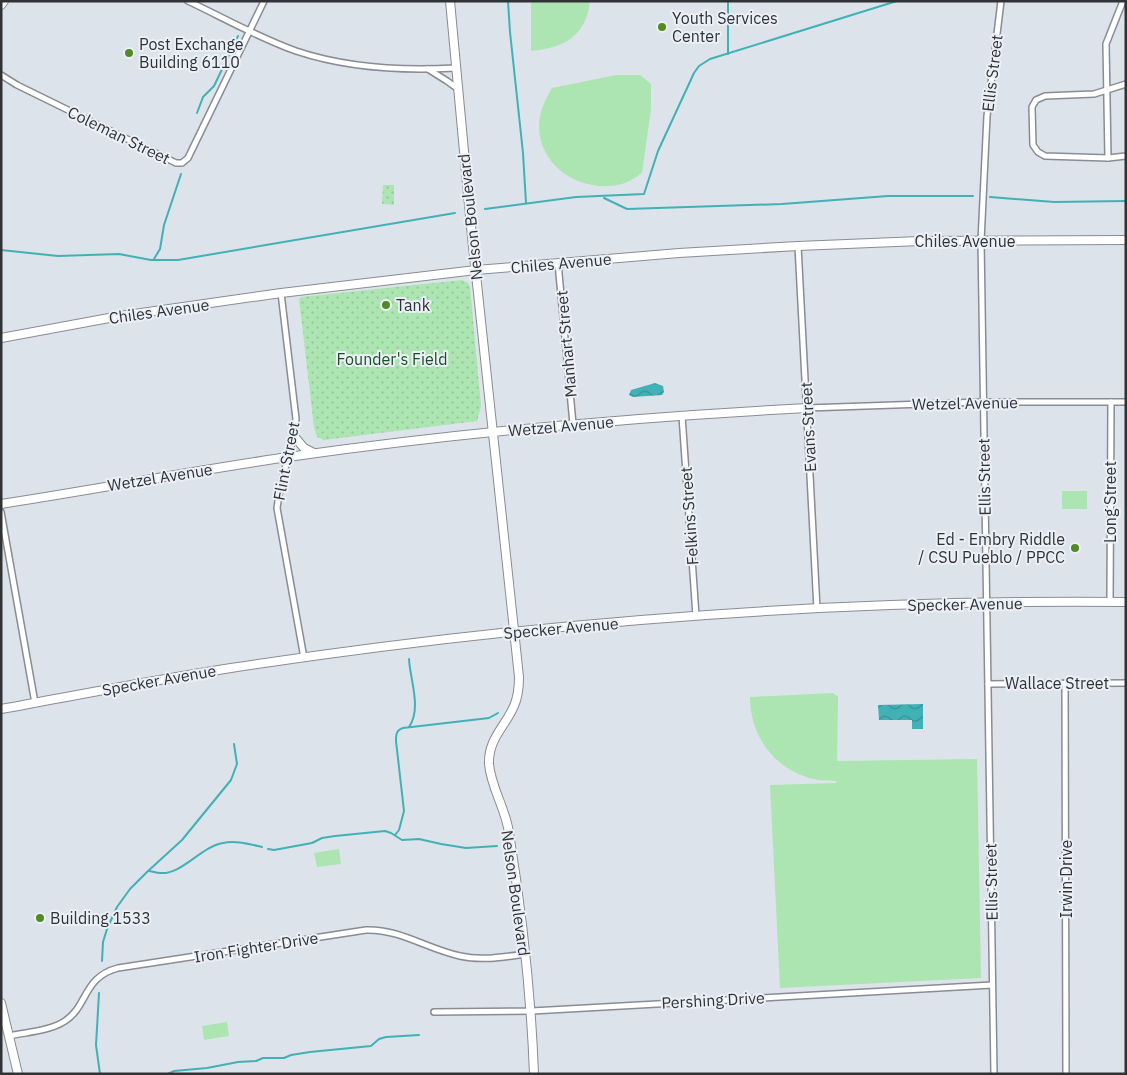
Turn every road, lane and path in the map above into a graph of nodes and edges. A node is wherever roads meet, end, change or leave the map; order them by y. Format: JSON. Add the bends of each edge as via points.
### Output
{"nodes":[{"id":1,"x":4,"y":1,"type":"edge"},
{"id":2,"x":188,"y":1,"type":"edge"},
{"id":3,"x":264,"y":1,"type":"edge"},
{"id":4,"x":450,"y":1,"type":"edge"},
{"id":5,"x":1001,"y":1,"type":"edge"},
{"id":6,"x":1123,"y":1,"type":"edge"},
{"id":7,"x":1,"y":5,"type":"edge"},
{"id":8,"x":250,"y":31,"type":"junction"},
{"id":9,"x":455,"y":68,"type":"junction"},
{"id":10,"x":428,"y":69,"type":"junction"},
{"id":11,"x":1,"y":75,"type":"edge"},
{"id":12,"x":1126,"y":84,"type":"edge"},
{"id":13,"x":458,"y":90,"type":"junction"},
{"id":14,"x":1107,"y":91,"type":"junction"},
{"id":15,"x":1126,"y":156,"type":"edge"},
{"id":16,"x":1108,"y":158,"type":"junction"},
{"id":17,"x":1126,"y":240,"type":"edge"},
{"id":18,"x":981,"y":241,"type":"junction"},
{"id":19,"x":798,"y":246,"type":"junction"},
{"id":20,"x":558,"y":263,"type":"junction"},
{"id":21,"x":476,"y":270,"type":"junction"},
{"id":22,"x":281,"y":293,"type":"junction"},
{"id":23,"x":1,"y":338,"type":"edge"},
{"id":24,"x":982,"y":402,"type":"junction"},
{"id":25,"x":1111,"y":402,"type":"junction"},
{"id":26,"x":1126,"y":402,"type":"edge"},
{"id":27,"x":807,"y":408,"type":"junction"},
{"id":28,"x":682,"y":416,"type":"junction"},
{"id":29,"x":573,"y":424,"type":"junction"},
{"id":30,"x":492,"y":432,"type":"junction"},
{"id":31,"x":294,"y":436,"type":"junction"},
{"id":32,"x":314,"y":453,"type":"junction"},
{"id":33,"x":288,"y":457,"type":"junction"},
{"id":34,"x":1,"y":504,"type":"edge"},
{"id":35,"x":1,"y":512,"type":"edge"},
{"id":36,"x":1110,"y":602,"type":"junction"},
{"id":37,"x":1126,"y":602,"type":"edge"},
{"id":38,"x":987,"y":603,"type":"junction"},
{"id":39,"x":817,"y":609,"type":"junction"},
{"id":40,"x":696,"y":616,"type":"junction"},
{"id":41,"x":513,"y":632,"type":"junction"},
{"id":42,"x":304,"y":658,"type":"junction"},
{"id":43,"x":1065,"y":683,"type":"junction"},
{"id":44,"x":1126,"y":683,"type":"edge"},
{"id":45,"x":988,"y":684,"type":"junction"},
{"id":46,"x":35,"y":703,"type":"junction"},
{"id":47,"x":1,"y":709,"type":"edge"},
{"id":48,"x":525,"y":954,"type":"junction"},
{"id":49,"x":992,"y":985,"type":"junction"},
{"id":50,"x":1,"y":1003,"type":"edge"},
{"id":51,"x":532,"y":1011,"type":"junction"},
{"id":52,"x":434,"y":1012,"type":"dead end"},
{"id":53,"x":9,"y":1036,"type":"junction"},
{"id":54,"x":18,"y":1074,"type":"edge"},
{"id":55,"x":534,"y":1074,"type":"edge"},
{"id":56,"x":994,"y":1074,"type":"edge"},
{"id":57,"x":1066,"y":1074,"type":"edge"}],
"edges":[{"from":1,"to":7,"type":"street"},
{"from":2,"to":8,"type":"street"},
{"from":3,"to":8,"type":"street","name":"Coleman Street"},
{"from":4,"to":9,"type":"street","name":"Nelson Boulevard"},
{"from":5,"to":18,"type":"street","name":"Ellis Street","via":[[986,116]]},
{"from":6,"to":14,"type":"street","via":[[1106,44]]},
{"from":8,"to":10,"type":"street","via":[[296,51],[335,60],[383,68]]},
{"from":8,"to":11,"type":"street","name":"Coleman Street","via":[[188,158],[182,163],[176,163]]},
{"from":9,"to":10,"type":"street"},
{"from":9,"to":13,"type":"street","name":"Nelson Boulevard"},
{"from":10,"to":13,"type":"street"},
{"from":12,"to":14,"type":"street"},
{"from":13,"to":21,"type":"street","name":"Nelson Boulevard"},
{"from":14,"to":16,"type":"street"},
{"from":14,"to":16,"type":"street","via":[[1045,96],[1036,100],[1032,107],[1033,145],[1038,152],[1045,156]]},
{"from":15,"to":16,"type":"street"},
{"from":17,"to":18,"type":"street","name":"Chiles Avenue"},
{"from":18,"to":19,"type":"street","name":"Chiles Avenue"},
{"from":18,"to":24,"type":"street","name":"Ellis Street"},
{"from":19,"to":20,"type":"street","name":"Chiles Avenue"},
{"from":19,"to":27,"type":"street","name":"Evans Street"},
{"from":20,"to":21,"type":"street","name":"Chiles Avenue"},
{"from":20,"to":29,"type":"street","name":"Manhart Street"},
{"from":21,"to":22,"type":"street","name":"Chiles Avenue"},
{"from":21,"to":30,"type":"street","name":"Nelson Boulevard"},
{"from":22,"to":23,"type":"street","name":"Chiles Avenue","via":[[120,316]]},
{"from":22,"to":31,"type":"street","name":"Flint Street","via":[[295,404]]},
{"from":24,"to":25,"type":"street","name":"Wetzel Avenue"},
{"from":24,"to":27,"type":"street","name":"Wetzel Avenue"},
{"from":24,"to":38,"type":"street","name":"Ellis Street"},
{"from":25,"to":26,"type":"street","name":"Wetzel Avenue"},
{"from":25,"to":36,"type":"street","name":"Long Street"},
{"from":27,"to":28,"type":"street","name":"Wetzel Avenue"},
{"from":27,"to":39,"type":"street","name":"Evans Street"},
{"from":28,"to":29,"type":"street","name":"Wetzel Avenue"},
{"from":28,"to":40,"type":"street","name":"Felkins Street"},
{"from":29,"to":30,"type":"street","name":"Wetzel Avenue"},
{"from":30,"to":32,"type":"street","name":"Wetzel Avenue"},
{"from":30,"to":41,"type":"street","name":"Nelson Boulevard"},
{"from":31,"to":32,"type":"street","via":[[304,448]]},
{"from":31,"to":33,"type":"street","name":"Flint Street"},
{"from":32,"to":33,"type":"street","name":"Wetzel Avenue"},
{"from":33,"to":34,"type":"street","name":"Wetzel Avenue"},
{"from":33,"to":42,"type":"street","name":"Flint Street","via":[[277,508]]},
{"from":35,"to":46,"type":"street"},
{"from":36,"to":37,"type":"street","name":"Specker Avenue"},
{"from":36,"to":38,"type":"street","name":"Specker Avenue"},
{"from":38,"to":39,"type":"street","name":"Specker Avenue"},
{"from":38,"to":45,"type":"street","name":"Ellis Street"},
{"from":39,"to":40,"type":"street","name":"Specker Avenue"},
{"from":40,"to":41,"type":"street","name":"Specker Avenue"},
{"from":41,"to":42,"type":"street","name":"Specker Avenue"},
{"from":41,"to":48,"type":"street","name":"Nelson Boulevard","via":[[518,694],[493,741],[489,764],[509,830]]},
{"from":42,"to":46,"type":"street","name":"Specker Avenue"},
{"from":43,"to":44,"type":"street","name":"Wallace Street"},
{"from":43,"to":45,"type":"street","name":"Wallace Street"},
{"from":43,"to":57,"type":"street","name":"Irwin Drive"},
{"from":45,"to":49,"type":"street","name":"Ellis Street"},
{"from":46,"to":47,"type":"street","name":"Specker Avenue"},
{"from":48,"to":51,"type":"street","name":"Nelson Boulevard"},
{"from":48,"to":53,"type":"street","name":"Iron Fighter Drive","via":[[486,959],[462,957],[394,933],[366,930],[118,968],[95,981],[65,1021]]},
{"from":49,"to":51,"type":"street","name":"Pershing Drive"},
{"from":49,"to":56,"type":"street","name":"Ellis Street"},
{"from":50,"to":53,"type":"street"},
{"from":51,"to":52,"type":"street","name":"Pershing Drive"},
{"from":51,"to":55,"type":"street","name":"Nelson Boulevard"},
{"from":53,"to":54,"type":"street"}]}
